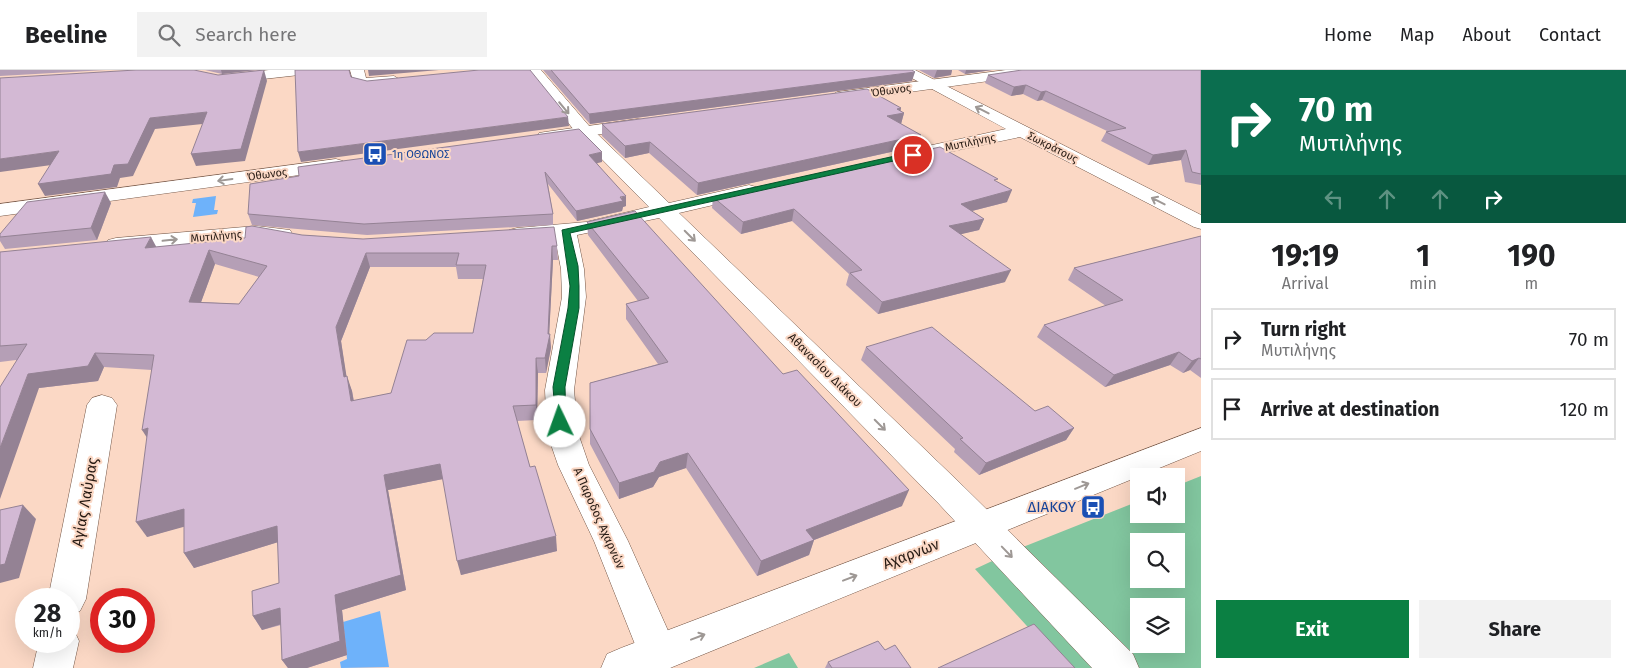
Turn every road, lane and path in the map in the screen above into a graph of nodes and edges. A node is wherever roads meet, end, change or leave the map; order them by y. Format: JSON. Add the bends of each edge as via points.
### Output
{"nodes":[{"id":1,"x":308,"y":70,"type":"edge"},
{"id":2,"x":357,"y":70,"type":"edge"},
{"id":3,"x":533,"y":70,"type":"edge"},
{"id":4,"x":904,"y":70,"type":"edge"},
{"id":5,"x":1039,"y":70,"type":"edge"},
{"id":6,"x":210,"y":77,"type":"edge"},
{"id":7,"x":407,"y":80,"type":"edge"},
{"id":8,"x":932,"y":84,"type":"junction"},
{"id":9,"x":816,"y":100,"type":"edge"},
{"id":10,"x":652,"y":122,"type":"edge"},
{"id":11,"x":584,"y":131,"type":"junction"},
{"id":12,"x":1022,"y":131,"type":"junction"},
{"id":13,"x":525,"y":139,"type":"edge"},
{"id":14,"x":888,"y":160,"type":"edge"},
{"id":15,"x":357,"y":162,"type":"edge"},
{"id":16,"x":771,"y":186,"type":"edge"},
{"id":17,"x":0,"y":210,"type":"edge"},
{"id":18,"x":664,"y":210,"type":"junction"},
{"id":19,"x":1201,"y":224,"type":"edge"},
{"id":20,"x":565,"y":232,"type":"junction"},
{"id":21,"x":497,"y":237,"type":"edge"},
{"id":22,"x":297,"y":238,"type":"edge"},
{"id":23,"x":97,"y":247,"type":"edge"},
{"id":24,"x":102,"y":405,"type":"dead end"},
{"id":25,"x":1201,"y":439,"type":"edge"},
{"id":26,"x":981,"y":526,"type":"junction"},
{"id":27,"x":69,"y":588,"type":"edge"},
{"id":28,"x":57,"y":653,"type":"edge"},
{"id":29,"x":658,"y":653,"type":"junction"},
{"id":30,"x":54,"y":668,"type":"edge"},
{"id":31,"x":620,"y":668,"type":"edge"},
{"id":32,"x":1119,"y":668,"type":"edge"}],
"edges":[{"from":1,"to":6,"type":"street","via":[[233,79]]},
{"from":2,"to":7,"type":"street","via":[[362,83]]},
{"from":3,"to":11,"type":"street","name":"Αθανασίου Διάκου","one_way":true},
{"from":4,"to":8,"type":"street","name":"Σωκράτους"},
{"from":5,"to":8,"type":"street","name":"Όθωνος"},
{"from":8,"to":9,"type":"street","name":"Όθωνος"},
{"from":12,"to":8,"type":"street","name":"Σωκράτους","one_way":true},
{"from":10,"to":11,"type":"street"},
{"from":11,"to":13,"type":"street"},
{"from":11,"to":18,"type":"street","name":"Αθανασίου Διάκου"},
{"from":12,"to":14,"type":"street","name":"Μυτιλήνης"},
{"from":19,"to":12,"type":"street","name":"Σωκράτους","one_way":true},
{"from":15,"to":17,"type":"street","name":"Όθωνος","one_way":true},
{"from":16,"to":18,"type":"street"},
{"from":18,"to":20,"type":"street"},
{"from":18,"to":26,"type":"street","name":"Αθανασίου Διάκου","one_way":true},
{"from":20,"to":21,"type":"street"},
{"from":20,"to":29,"type":"street","name":"Α Παροδος Αχαρνών","via":[[574,286],[559,387],[560,422],[568,448]]},
{"from":23,"to":22,"type":"street","name":"Μυτιλήνης","one_way":true,"via":[[257,232]]},
{"from":24,"to":27,"type":"street","name":"Αγίας Λαύρας"},
{"from":26,"to":25,"type":"street","name":"Αχαρνών","one_way":true},
{"from":29,"to":26,"type":"street","name":"Αχαρνών","one_way":true},
{"from":26,"to":32,"type":"street","name":"Αθανασίου Διάκου","one_way":true},
{"from":28,"to":30,"type":"street"},
{"from":29,"to":31,"type":"street","name":"Αχαρνών"}]}
